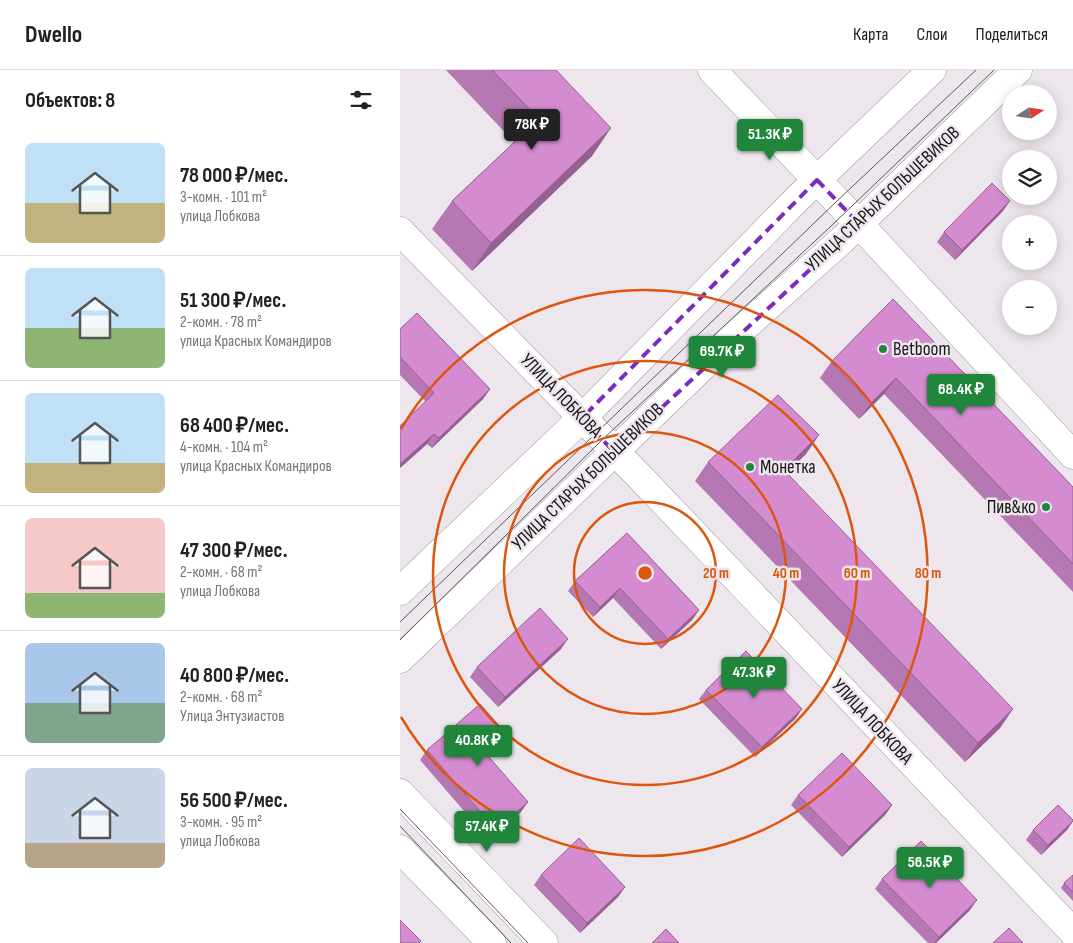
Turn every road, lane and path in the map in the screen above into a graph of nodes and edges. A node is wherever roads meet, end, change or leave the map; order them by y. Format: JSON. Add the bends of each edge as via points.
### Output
{"nodes":[{"id":1,"x":712,"y":70,"type":"edge"},
{"id":2,"x":932,"y":70,"type":"edge"},
{"id":3,"x":1018,"y":70,"type":"edge"},
{"id":4,"x":817,"y":180,"type":"junction"},
{"id":5,"x":858,"y":224,"type":"junction"},
{"id":6,"x":400,"y":231,"type":"edge"},
{"id":7,"x":582,"y":418,"type":"junction"},
{"id":8,"x":614,"y":452,"type":"junction"},
{"id":9,"x":1073,"y":455,"type":"edge"},
{"id":10,"x":400,"y":591,"type":"edge"},
{"id":11,"x":400,"y":659,"type":"edge"},
{"id":12,"x":400,"y":793,"type":"edge"},
{"id":13,"x":400,"y":849,"type":"edge"},
{"id":14,"x":1073,"y":932,"type":"edge"},
{"id":15,"x":492,"y":943,"type":"edge"},
{"id":16,"x":544,"y":943,"type":"edge"}],
"edges":[{"from":1,"to":4,"type":"street"},
{"from":2,"to":4,"type":"street"},
{"from":3,"to":5,"type":"street","name":"УЛИЦА СТАРЫХ БОЛЬШЕВИКОВ"},
{"from":4,"to":5,"type":"street"},
{"from":4,"to":7,"type":"street"},
{"from":5,"to":8,"type":"street","name":"УЛИЦА СТАРЫХ БОЛЬШЕВИКОВ","via":[[729,341]]},
{"from":5,"to":9,"type":"street"},
{"from":6,"to":7,"type":"street","name":"УЛИЦА ЛОБКОВА"},
{"from":7,"to":8,"type":"street","name":"УЛИЦА ЛОБКОВА"},
{"from":7,"to":10,"type":"street"},
{"from":8,"to":11,"type":"street","name":"УЛИЦА СТАРЫХ БОЛЬШЕВИКОВ"},
{"from":8,"to":14,"type":"street","name":"УЛИЦА ЛОБКОВА"},
{"from":12,"to":16,"type":"street"},
{"from":13,"to":15,"type":"street"}]}
